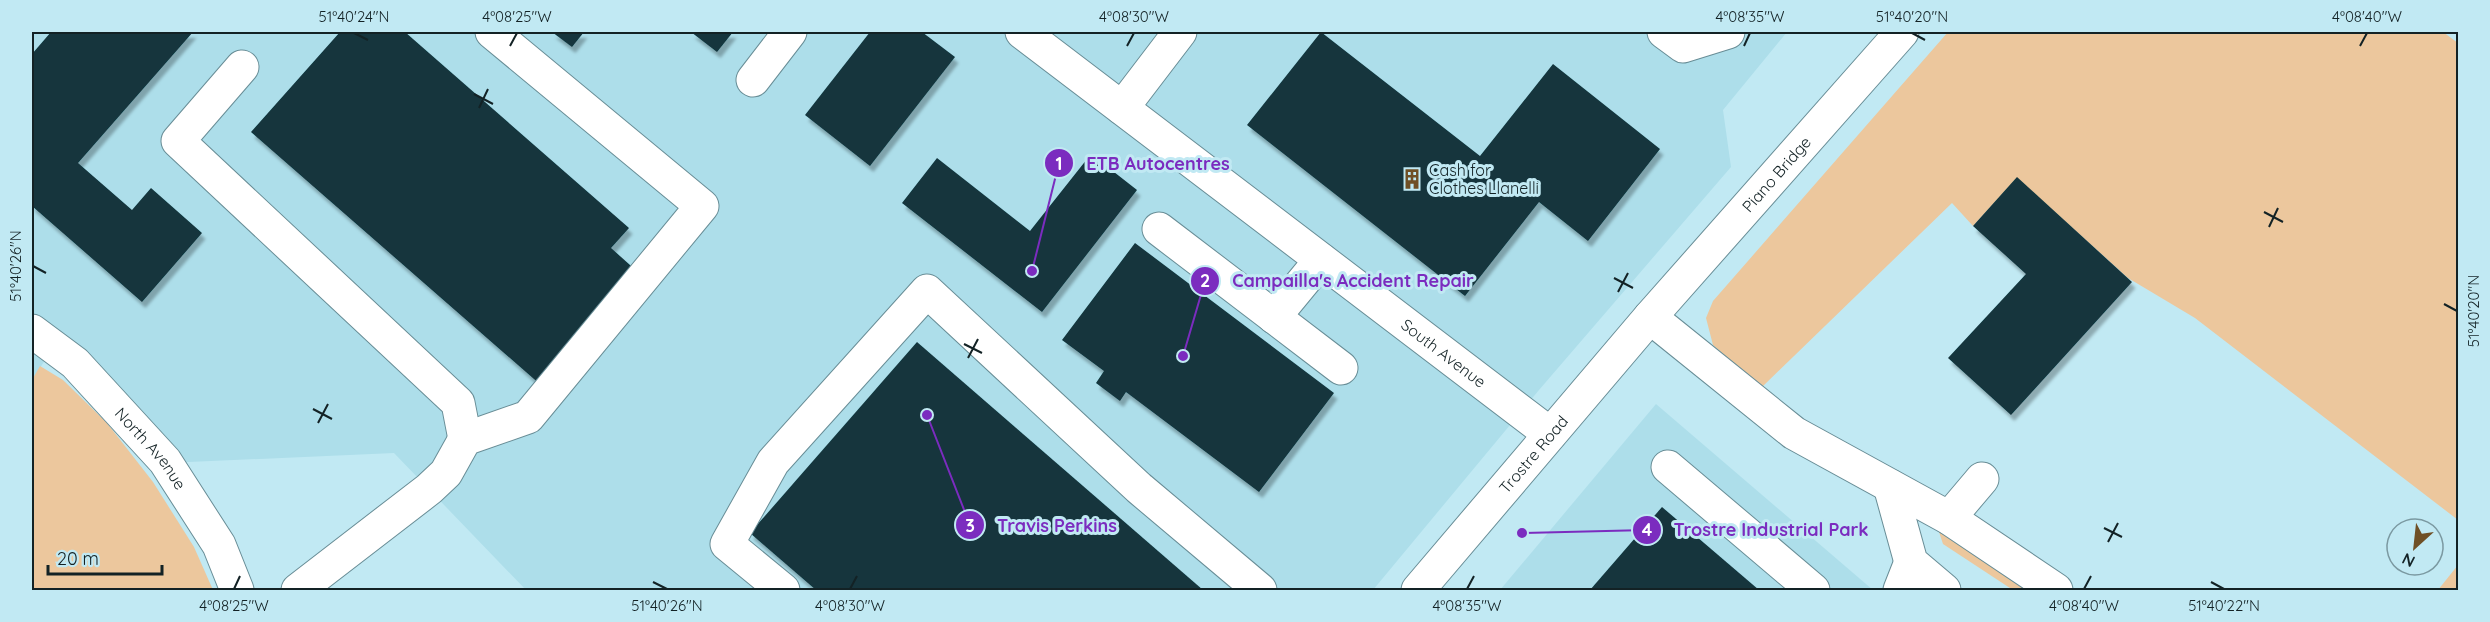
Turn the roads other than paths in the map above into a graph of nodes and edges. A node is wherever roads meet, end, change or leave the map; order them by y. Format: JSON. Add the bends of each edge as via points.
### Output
{"nodes":[{"id":1,"x":492,"y":32,"type":"edge"},
{"id":2,"x":790,"y":32,"type":"edge"},
{"id":3,"x":1022,"y":32,"type":"edge"},
{"id":4,"x":1180,"y":32,"type":"edge"},
{"id":5,"x":1664,"y":32,"type":"edge"},
{"id":6,"x":1728,"y":32,"type":"edge"},
{"id":7,"x":1902,"y":32,"type":"edge"},
{"id":8,"x":242,"y":67,"type":"dead end"},
{"id":9,"x":753,"y":81,"type":"dead end"},
{"id":10,"x":1122,"y":108,"type":"junction"},
{"id":11,"x":1159,"y":229,"type":"dead end"},
{"id":12,"x":1321,"y":260,"type":"junction"},
{"id":13,"x":1274,"y":317,"type":"junction"},
{"id":14,"x":1650,"y":317,"type":"junction"},
{"id":15,"x":32,"y":331,"type":"edge"},
{"id":16,"x":1341,"y":368,"type":"dead end"},
{"id":17,"x":1550,"y":434,"type":"junction"},
{"id":18,"x":465,"y":439,"type":"junction"},
{"id":19,"x":1668,"y":467,"type":"dead end"},
{"id":20,"x":1982,"y":479,"type":"dead end"},
{"id":21,"x":1890,"y":486,"type":"junction"},
{"id":22,"x":1949,"y":518,"type":"junction"},
{"id":23,"x":1906,"y":576,"type":"edge"},
{"id":24,"x":237,"y":591,"type":"edge"},
{"id":25,"x":298,"y":591,"type":"edge"},
{"id":26,"x":783,"y":591,"type":"edge"},
{"id":27,"x":1260,"y":591,"type":"edge"},
{"id":28,"x":1418,"y":591,"type":"edge"},
{"id":29,"x":1812,"y":591,"type":"edge"},
{"id":30,"x":1944,"y":591,"type":"edge"},
{"id":31,"x":2056,"y":591,"type":"edge"}],
"edges":[{"from":1,"to":18,"type":"street","via":[[702,206],[528,417]]},
{"from":2,"to":9,"type":"street"},
{"from":3,"to":10,"type":"street","name":"South Avenue"},
{"from":4,"to":10,"type":"street"},
{"from":5,"to":6,"type":"street","via":[[1683,46]]},
{"from":7,"to":14,"type":"street","name":"Piano Bridge"},
{"from":8,"to":18,"type":"street","via":[[178,141],[458,403]]},
{"from":10,"to":12,"type":"street","name":"South Avenue"},
{"from":11,"to":13,"type":"street"},
{"from":12,"to":13,"type":"street"},
{"from":12,"to":17,"type":"street","name":"South Avenue"},
{"from":13,"to":16,"type":"street"},
{"from":14,"to":17,"type":"street","name":"Trostre Road"},
{"from":14,"to":21,"type":"street","via":[[1794,433]]},
{"from":15,"to":24,"type":"street","name":"North Avenue","via":[[75,363],[165,461],[219,545]]},
{"from":17,"to":28,"type":"street","name":"Trostre Road"},
{"from":18,"to":25,"type":"street","via":[[446,472],[429,489]]},
{"from":19,"to":29,"type":"street"},
{"from":20,"to":22,"type":"street"},
{"from":21,"to":22,"type":"street"},
{"from":21,"to":23,"type":"street"},
{"from":22,"to":31,"type":"street"},
{"from":23,"to":30,"type":"street"},
{"from":26,"to":27,"type":"street","via":[[728,544],[773,462],[927,291],[1139,488]]}]}
